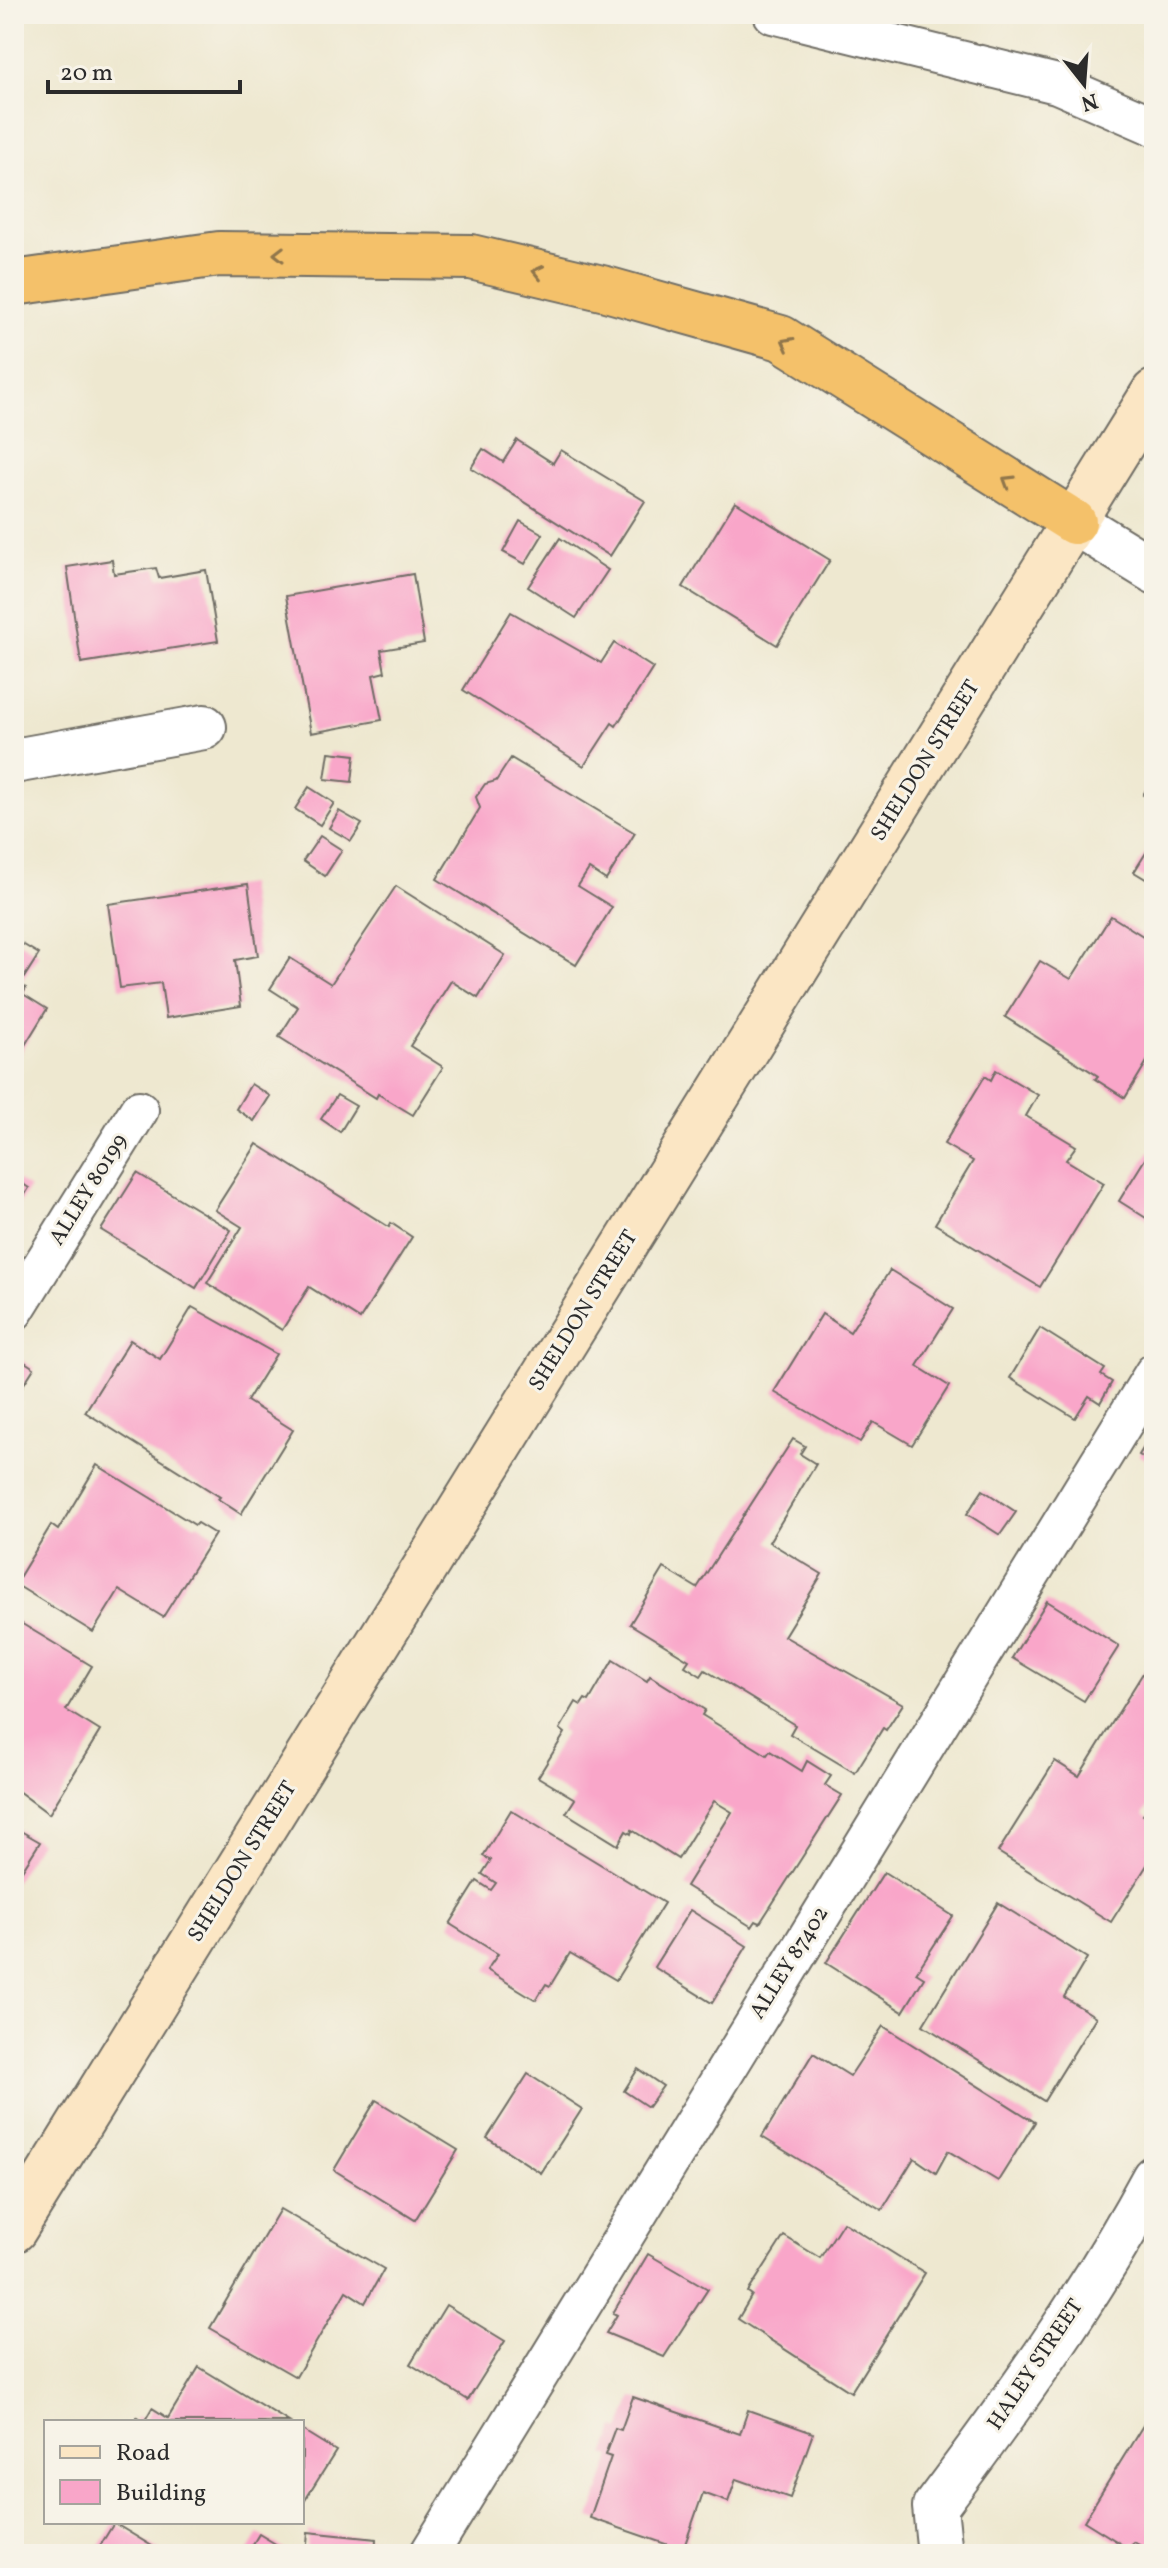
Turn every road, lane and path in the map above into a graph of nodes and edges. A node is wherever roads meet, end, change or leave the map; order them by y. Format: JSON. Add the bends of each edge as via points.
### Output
{"nodes":[{"id":1,"x":773,"y":14,"type":"edge"},
{"id":2,"x":1154,"y":126,"type":"edge"},
{"id":3,"x":14,"y":283,"type":"edge"},
{"id":4,"x":1154,"y":392,"type":"edge"},
{"id":5,"x":1074,"y":522,"type":"junction"},
{"id":6,"x":1154,"y":571,"type":"edge"},
{"id":7,"x":204,"y":727,"type":"dead end"},
{"id":8,"x":14,"y":761,"type":"edge"},
{"id":9,"x":139,"y":1110,"type":"dead end"},
{"id":10,"x":14,"y":1311,"type":"edge"},
{"id":11,"x":1154,"y":1373,"type":"edge"},
{"id":12,"x":1154,"y":2178,"type":"edge"},
{"id":13,"x":14,"y":2230,"type":"edge"},
{"id":14,"x":429,"y":2554,"type":"edge"},
{"id":15,"x":940,"y":2554,"type":"edge"}],
"edges":[{"from":1,"to":2,"type":"lane","via":[[1057,84]]},
{"from":5,"to":3,"type":"highway","one_way":true,"via":[[781,338],[471,257],[219,254]]},
{"from":4,"to":5,"type":"main road","name":"SHELDON STREET"},
{"from":5,"to":6,"type":"street"},
{"from":5,"to":13,"type":"main road","name":"SHELDON STREET"},
{"from":7,"to":8,"type":"street"},
{"from":9,"to":10,"type":"lane","name":"ALLEY 80199"},
{"from":11,"to":14,"type":"lane","name":"ALLEY 87402"},
{"from":12,"to":15,"type":"street","name":"HALEY STREET","via":[[1117,2246],[935,2507]]}]}
